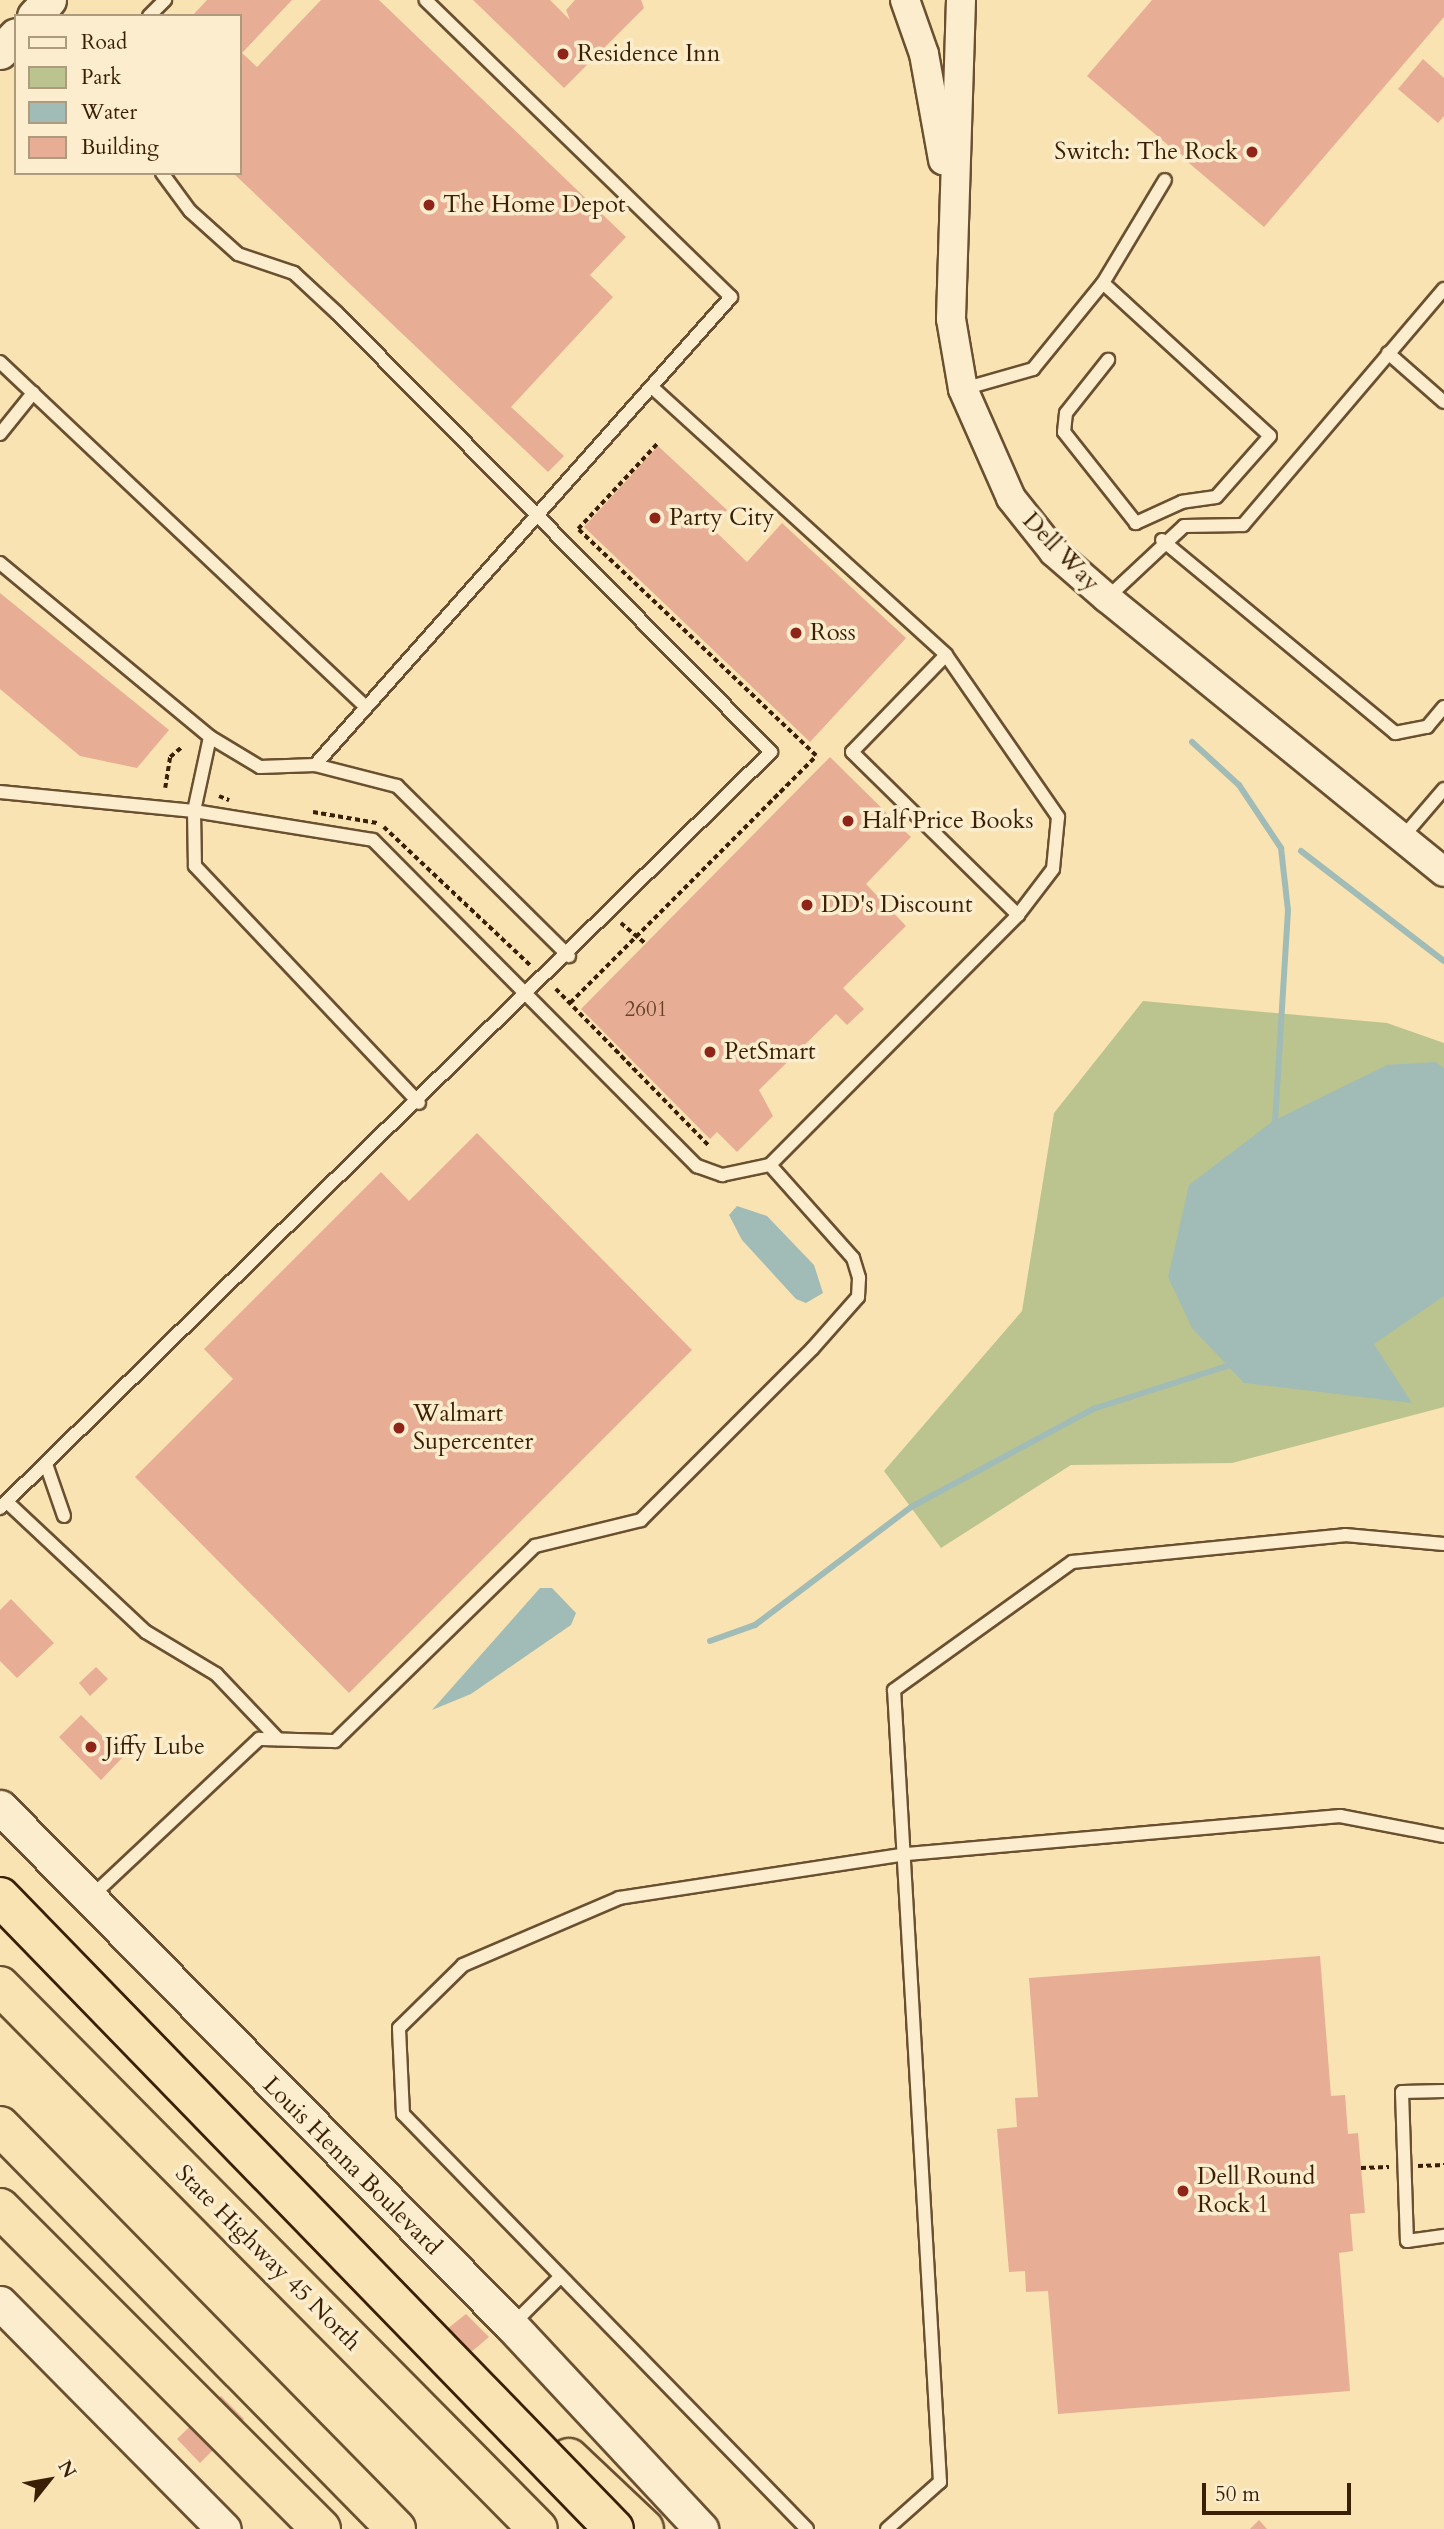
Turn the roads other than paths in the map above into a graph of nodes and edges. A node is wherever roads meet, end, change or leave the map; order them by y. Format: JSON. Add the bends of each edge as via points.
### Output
{"nodes":[{"id":1,"x":49,"y":0,"type":"edge"},
{"id":2,"x":165,"y":0,"type":"edge"},
{"id":3,"x":426,"y":0,"type":"edge"},
{"id":4,"x":905,"y":0,"type":"edge"},
{"id":5,"x":961,"y":0,"type":"edge"},
{"id":6,"x":36,"y":14,"type":"edge"},
{"id":7,"x":151,"y":14,"type":"edge"},
{"id":8,"x":14,"y":37,"type":"edge"},
{"id":9,"x":0,"y":52,"type":"edge"},
{"id":10,"x":163,"y":175,"type":"edge"},
{"id":11,"x":1165,"y":180,"type":"dead end"},
{"id":12,"x":953,"y":217,"type":"junction"},
{"id":13,"x":1103,"y":283,"type":"junction"},
{"id":14,"x":1444,"y":289,"type":"edge"},
{"id":15,"x":1388,"y":353,"type":"junction"},
{"id":16,"x":1108,"y":360,"type":"dead end"},
{"id":17,"x":0,"y":362,"type":"edge"},
{"id":18,"x":653,"y":388,"type":"junction"},
{"id":19,"x":963,"y":389,"type":"junction"},
{"id":20,"x":33,"y":393,"type":"junction"},
{"id":21,"x":1444,"y":402,"type":"edge"},
{"id":22,"x":0,"y":434,"type":"edge"},
{"id":23,"x":542,"y":516,"type":"junction"},
{"id":24,"x":1162,"y":540,"type":"junction"},
{"id":25,"x":0,"y":563,"type":"edge"},
{"id":26,"x":1107,"y":598,"type":"junction"},
{"id":27,"x":946,"y":655,"type":"junction"},
{"id":28,"x":366,"y":706,"type":"junction"},
{"id":29,"x":1444,"y":707,"type":"edge"},
{"id":30,"x":210,"y":737,"type":"junction"},
{"id":31,"x":314,"y":765,"type":"junction"},
{"id":32,"x":1444,"y":789,"type":"edge"},
{"id":33,"x":0,"y":792,"type":"edge"},
{"id":34,"x":194,"y":811,"type":"junction"},
{"id":35,"x":1401,"y":839,"type":"junction"},
{"id":36,"x":1444,"y":872,"type":"edge"},
{"id":37,"x":1018,"y":915,"type":"junction"},
{"id":38,"x":569,"y":956,"type":"junction"},
{"id":39,"x":529,"y":996,"type":"junction"},
{"id":40,"x":419,"y":1103,"type":"junction"},
{"id":41,"x":770,"y":1165,"type":"junction"},
{"id":42,"x":46,"y":1464,"type":"junction"},
{"id":43,"x":3,"y":1505,"type":"edge"},
{"id":44,"x":64,"y":1516,"type":"dead end"},
{"id":45,"x":1444,"y":1544,"type":"edge"},
{"id":46,"x":278,"y":1739,"type":"junction"},
{"id":47,"x":0,"y":1807,"type":"edge"},
{"id":48,"x":1444,"y":1836,"type":"edge"},
{"id":49,"x":907,"y":1854,"type":"junction"},
{"id":50,"x":0,"y":1900,"type":"edge"},
{"id":51,"x":86,"y":1901,"type":"junction"},
{"id":52,"x":0,"y":1986,"type":"edge"},
{"id":53,"x":1444,"y":2091,"type":"edge"},
{"id":54,"x":0,"y":2126,"type":"edge"},
{"id":55,"x":0,"y":2208,"type":"edge"},
{"id":56,"x":0,"y":2221,"type":"edge"},
{"id":57,"x":1444,"y":2236,"type":"edge"},
{"id":58,"x":560,"y":2277,"type":"junction"},
{"id":59,"x":0,"y":2302,"type":"edge"},
{"id":60,"x":511,"y":2325,"type":"junction"},
{"id":61,"x":224,"y":2529,"type":"edge"},
{"id":62,"x":301,"y":2529,"type":"edge"},
{"id":63,"x":321,"y":2529,"type":"edge"},
{"id":64,"x":396,"y":2529,"type":"edge"},
{"id":65,"x":538,"y":2529,"type":"edge"},
{"id":66,"x":614,"y":2529,"type":"edge"},
{"id":67,"x":644,"y":2529,"type":"edge"},
{"id":68,"x":701,"y":2529,"type":"edge"},
{"id":69,"x":807,"y":2529,"type":"edge"},
{"id":70,"x":887,"y":2529,"type":"edge"}],
"edges":[{"from":1,"to":6,"type":"main road"},
{"from":2,"to":7,"type":"lane"},
{"from":3,"to":18,"type":"lane","via":[[731,297]]},
{"from":4,"to":12,"type":"street","via":[[924,54]]},
{"from":5,"to":12,"type":"street","name":"Dell Way"},
{"from":8,"to":9,"type":"main road"},
{"from":10,"to":23,"type":"lane","via":[[190,211],[238,254],[294,273]]},
{"from":11,"to":13,"type":"lane"},
{"from":12,"to":19,"type":"street","name":"Dell Way","via":[[951,319]]},
{"from":13,"to":16,"type":"lane","via":[[1270,436],[1216,497],[1182,502],[1136,523],[1064,432],[1066,413]]},
{"from":13,"to":19,"type":"lane","via":[[1033,369]]},
{"from":14,"to":15,"type":"lane"},
{"from":15,"to":21,"type":"lane"},
{"from":15,"to":24,"type":"lane","via":[[1243,525],[1184,526]]},
{"from":17,"to":20,"type":"lane"},
{"from":18,"to":23,"type":"lane"},
{"from":18,"to":27,"type":"lane"},
{"from":19,"to":26,"type":"street","name":"Dell Way","via":[[1011,498],[1054,552]]},
{"from":20,"to":22,"type":"lane"},
{"from":20,"to":28,"type":"lane"},
{"from":23,"to":28,"type":"lane"},
{"from":23,"to":38,"type":"lane","via":[[771,752]]},
{"from":24,"to":26,"type":"lane"},
{"from":24,"to":29,"type":"lane","via":[[1395,733],[1427,727]]},
{"from":25,"to":30,"type":"lane"},
{"from":26,"to":35,"type":"street","name":"Dell Way"},
{"from":27,"to":37,"type":"lane","via":[[1058,817],[1053,869]]},
{"from":27,"to":37,"type":"lane","via":[[852,752]]},
{"from":28,"to":31,"type":"lane"},
{"from":30,"to":31,"type":"lane","via":[[260,767]]},
{"from":30,"to":34,"type":"lane"},
{"from":31,"to":38,"type":"lane","via":[[397,786]]},
{"from":32,"to":35,"type":"lane"},
{"from":33,"to":34,"type":"lane"},
{"from":34,"to":39,"type":"lane","via":[[373,840]]},
{"from":34,"to":40,"type":"lane","via":[[195,866]]},
{"from":35,"to":36,"type":"street","name":"Dell Way"},
{"from":37,"to":41,"type":"lane"},
{"from":38,"to":39,"type":"lane"},
{"from":39,"to":40,"type":"lane"},
{"from":39,"to":41,"type":"lane","via":[[697,1166],[722,1175]]},
{"from":40,"to":42,"type":"lane"},
{"from":41,"to":46,"type":"lane","via":[[853,1258],[858,1297],[740,1427],[641,1520],[534,1546],[335,1741]]},
{"from":42,"to":43,"type":"lane"},
{"from":42,"to":44,"type":"lane"},
{"from":43,"to":46,"type":"lane","via":[[146,1632],[216,1674]]},
{"from":45,"to":49,"type":"lane","via":[[1345,1535],[1072,1562],[894,1690]]},
{"from":46,"to":51,"type":"lane","via":[[258,1739]]},
{"from":47,"to":51,"type":"main road","name":"Louis Henna Boulevard"},
{"from":48,"to":49,"type":"lane","via":[[1340,1816]]},
{"from":49,"to":58,"type":"lane","via":[[619,1898],[463,1965],[399,2028],[403,2114]]},
{"from":49,"to":70,"type":"lane","via":[[940,2482]]},
{"from":50,"to":66,"type":"highway","bridge":true},
{"from":50,"to":67,"type":"highway","bridge":true,"via":[[156,2029],[453,2346]]},
{"from":51,"to":60,"type":"main road","name":"Louis Henna Boulevard"},
{"from":52,"to":65,"type":"highway","name":"State Highway 45 North"},
{"from":53,"to":57,"type":"lane","via":[[1402,2092],[1406,2241]]},
{"from":54,"to":64,"type":"highway"},
{"from":55,"to":63,"type":"highway"},
{"from":56,"to":62,"type":"highway"},
{"from":58,"to":60,"type":"lane"},
{"from":58,"to":69,"type":"lane"},
{"from":59,"to":61,"type":"main road"},
{"from":60,"to":68,"type":"main road","name":"Louis Henna Boulevard"}]}
